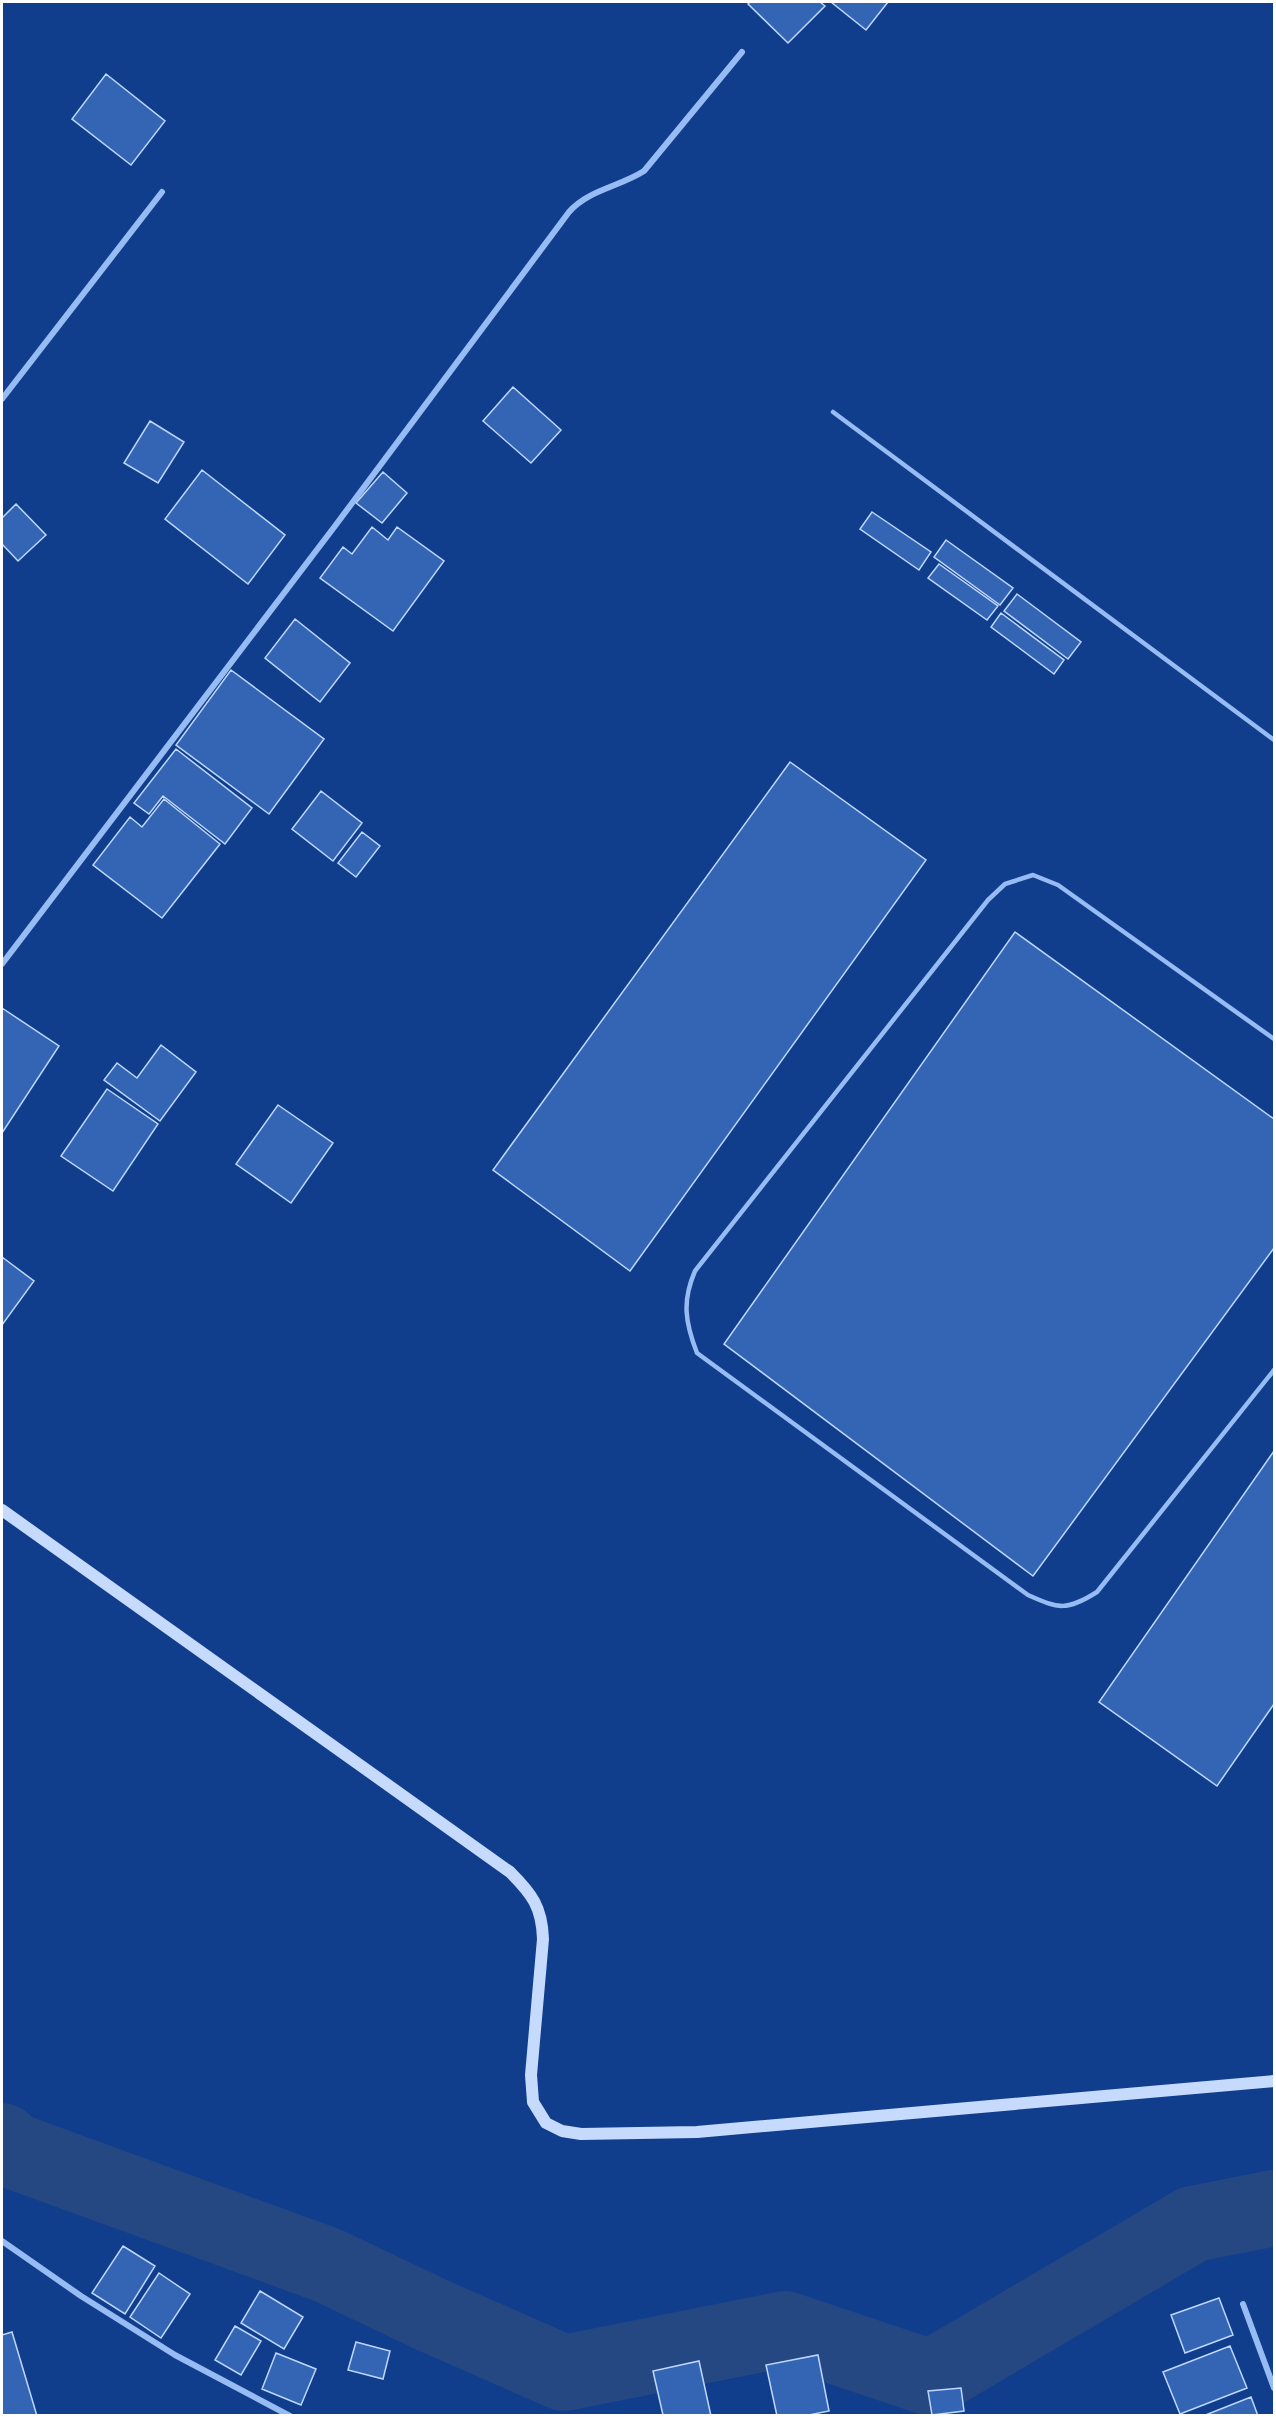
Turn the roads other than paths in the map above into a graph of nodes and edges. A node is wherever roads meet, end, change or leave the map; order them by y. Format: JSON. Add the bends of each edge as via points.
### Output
{"nodes":[{"id":1,"x":742,"y":52,"type":"dead end"},
{"id":2,"x":162,"y":192,"type":"dead end"},
{"id":3,"x":2,"y":399,"type":"edge"},
{"id":4,"x":833,"y":412,"type":"dead end"},
{"id":5,"x":1275,"y":740,"type":"edge"},
{"id":6,"x":2,"y":964,"type":"edge"},
{"id":7,"x":1275,"y":1039,"type":"edge"},
{"id":8,"x":1275,"y":1370,"type":"edge"},
{"id":9,"x":2,"y":1510,"type":"edge"},
{"id":10,"x":1275,"y":2081,"type":"edge"},
{"id":11,"x":2,"y":2241,"type":"edge"},
{"id":12,"x":1243,"y":2304,"type":"dead end"},
{"id":13,"x":1275,"y":2388,"type":"edge"},
{"id":14,"x":290,"y":2415,"type":"edge"}],
"edges":[{"from":1,"to":6,"type":"street","via":[[644,171],[626,183],[580,200],[568,212]]},
{"from":2,"to":3,"type":"street"},
{"from":4,"to":5,"type":"lane"},
{"from":7,"to":8,"type":"lane","via":[[1058,885],[1034,875],[1005,884],[988,900],[695,1270],[685,1305],[688,1330],[697,1353],[1028,1595],[1051,1605],[1076,1605],[1097,1592]]},
{"from":9,"to":10,"type":"street","via":[[510,1872],[532,1894],[543,1920],[531,2075],[533,2102],[546,2123],[562,2131],[697,2132]]},
{"from":11,"to":14,"type":"street","via":[[175,2355]]},
{"from":12,"to":13,"type":"street"}]}
